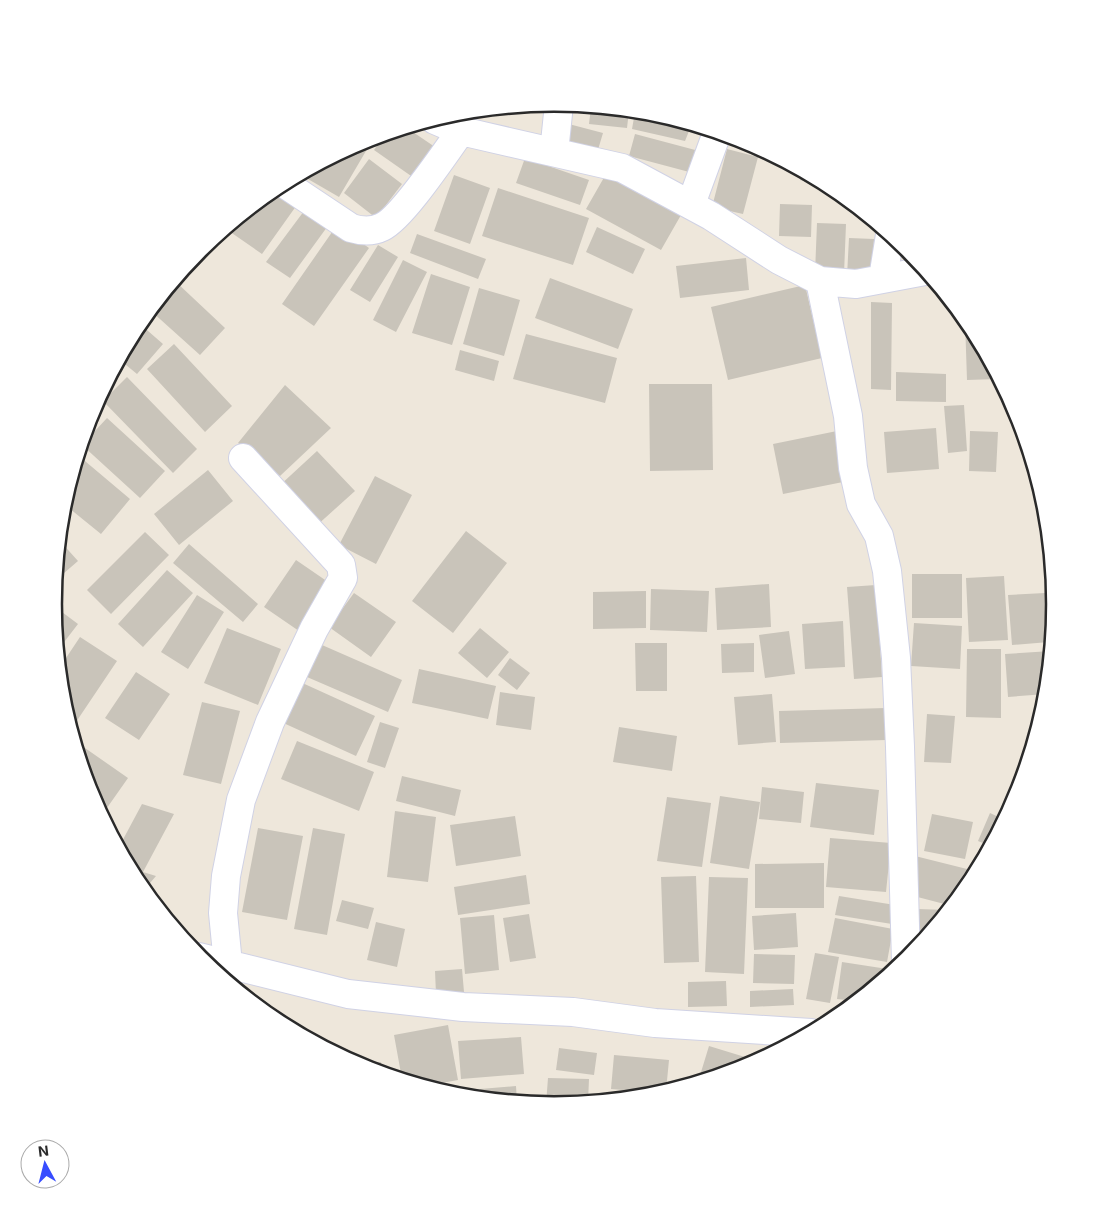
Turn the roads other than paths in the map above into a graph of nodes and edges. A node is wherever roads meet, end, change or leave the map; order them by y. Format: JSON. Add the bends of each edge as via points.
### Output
{"nodes":[{"id":1,"x":557,"y":112,"type":"edge"},
{"id":2,"x":446,"y":125,"type":"edge"},
{"id":3,"x":461,"y":132,"type":"junction"},
{"id":4,"x":715,"y":140,"type":"edge"},
{"id":5,"x":554,"y":152,"type":"junction"},
{"id":6,"x":292,"y":188,"type":"edge"},
{"id":7,"x":690,"y":204,"type":"junction"},
{"id":8,"x":889,"y":244,"type":"edge"},
{"id":9,"x":917,"y":272,"type":"edge"},
{"id":10,"x":883,"y":278,"type":"junction"},
{"id":11,"x":820,"y":281,"type":"junction"},
{"id":12,"x":243,"y":458,"type":"dead end"},
{"id":13,"x":906,"y":948,"type":"edge"},
{"id":14,"x":216,"y":961,"type":"edge"},
{"id":15,"x":228,"y":964,"type":"junction"},
{"id":16,"x":798,"y":1032,"type":"edge"}],
"edges":[{"from":1,"to":5,"type":"street"},
{"from":2,"to":3,"type":"street"},
{"from":3,"to":5,"type":"street"},
{"from":3,"to":6,"type":"street","via":[[395,218],[375,230],[351,228]]},
{"from":4,"to":7,"type":"street"},
{"from":5,"to":7,"type":"street","via":[[622,168]]},
{"from":7,"to":11,"type":"street","via":[[779,260]]},
{"from":8,"to":10,"type":"street"},
{"from":9,"to":10,"type":"street"},
{"from":10,"to":11,"type":"street","via":[[856,284]]},
{"from":11,"to":13,"type":"street","via":[[848,416],[852,468],[860,504],[879,536],[887,571],[896,658]]},
{"from":12,"to":15,"type":"street","via":[[341,566],[343,578],[314,629],[274,714],[241,800],[226,876],[223,913]]},
{"from":14,"to":15,"type":"street"},
{"from":15,"to":16,"type":"street","via":[[348,994],[462,1007],[573,1012],[655,1023]]}]}
